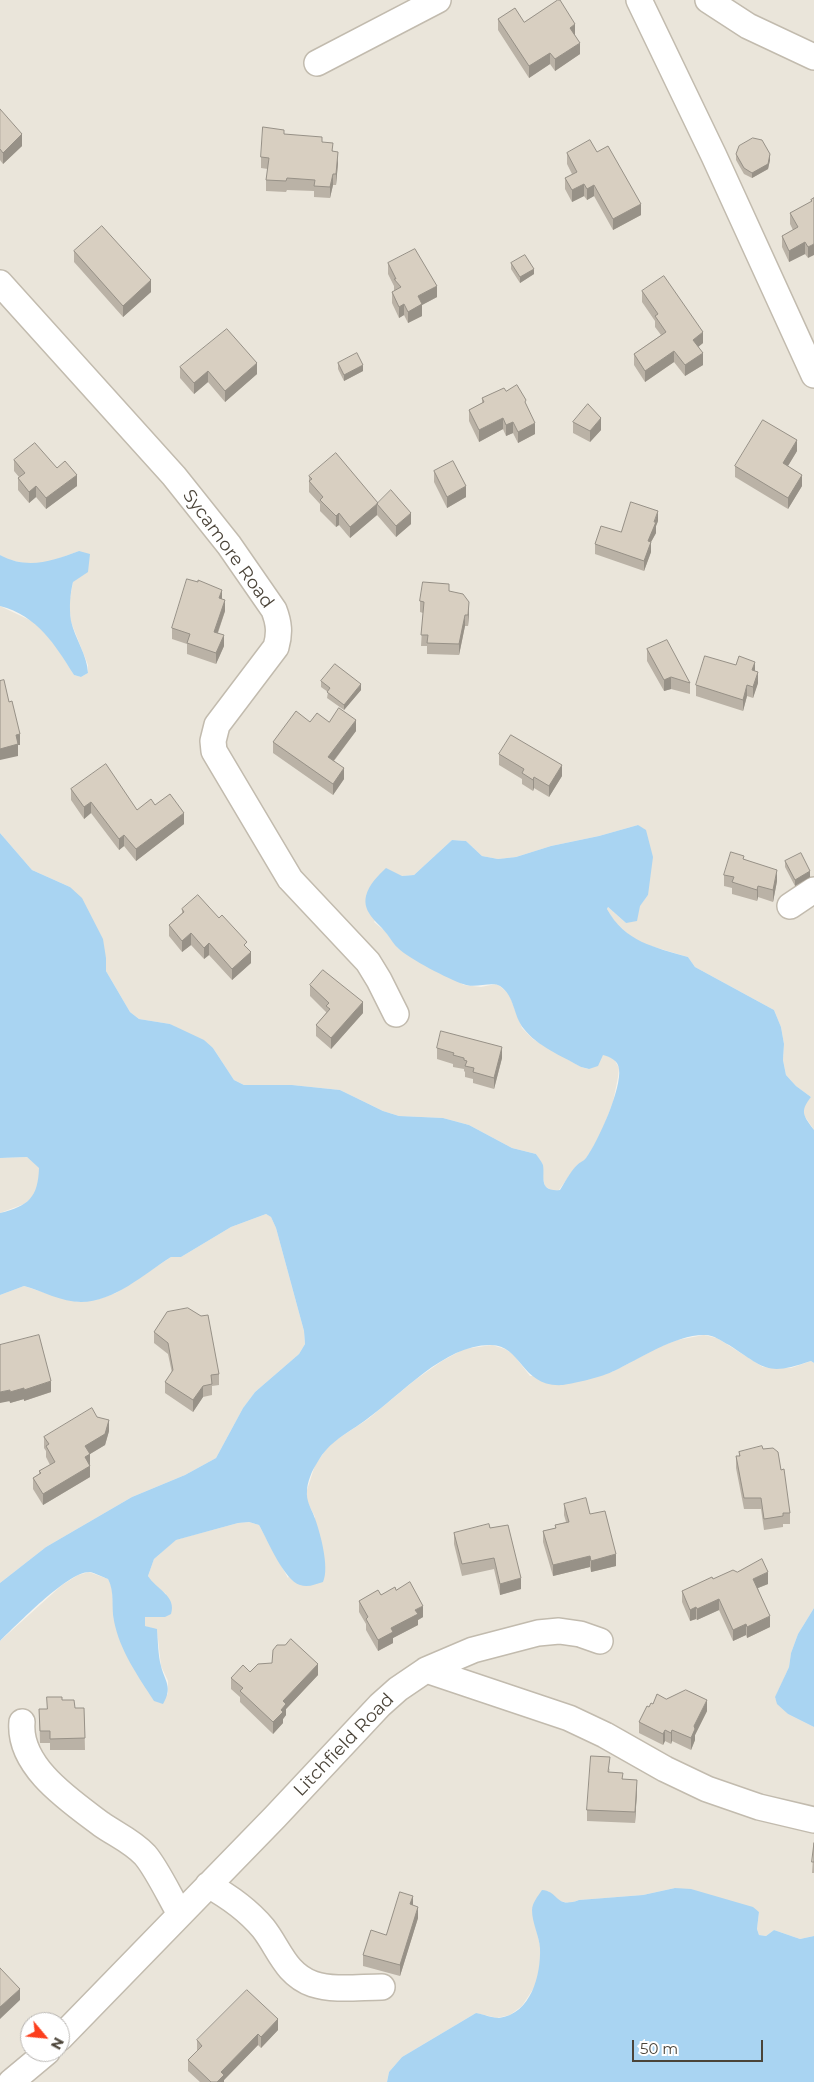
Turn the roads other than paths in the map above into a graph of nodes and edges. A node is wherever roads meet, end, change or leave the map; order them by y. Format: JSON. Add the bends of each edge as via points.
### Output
{"nodes":[{"id":1,"x":438,"y":0,"type":"edge"},
{"id":2,"x":639,"y":0,"type":"edge"},
{"id":3,"x":708,"y":0,"type":"edge"},
{"id":4,"x":814,"y":57,"type":"edge"},
{"id":5,"x":317,"y":63,"type":"dead end"},
{"id":6,"x":0,"y":282,"type":"edge"},
{"id":7,"x":814,"y":375,"type":"edge"},
{"id":8,"x":814,"y":890,"type":"edge"},
{"id":9,"x":790,"y":906,"type":"dead end"},
{"id":10,"x":396,"y":1014,"type":"dead end"},
{"id":11,"x":600,"y":1641,"type":"dead end"},
{"id":12,"x":426,"y":1670,"type":"junction"},
{"id":13,"x":22,"y":1722,"type":"dead end"},
{"id":14,"x":814,"y":1820,"type":"edge"},
{"id":15,"x":208,"y":1886,"type":"junction"},
{"id":16,"x":180,"y":1914,"type":"junction"},
{"id":17,"x":382,"y":1987,"type":"dead end"},
{"id":18,"x":70,"y":2028,"type":"edge"},
{"id":19,"x":35,"y":2062,"type":"edge"},
{"id":20,"x":11,"y":2082,"type":"edge"}],
"edges":[{"from":1,"to":5,"type":"street"},
{"from":2,"to":7,"type":"street"},
{"from":3,"to":4,"type":"street","via":[[748,26]]},
{"from":6,"to":10,"type":"street","name":"Sycamore Road","via":[[174,476],[229,545],[274,610],[279,635],[276,647],[217,726],[214,751],[290,879],[368,962]]},
{"from":8,"to":9,"type":"street"},
{"from":11,"to":12,"type":"street","name":"Litchfield Road","via":[[580,1634],[538,1632],[473,1650]]},
{"from":12,"to":14,"type":"street","via":[[569,1718],[707,1788],[759,1807]]},
{"from":12,"to":15,"type":"street","name":"Litchfield Road","via":[[380,1705]]},
{"from":13,"to":16,"type":"street","via":[[23,1741],[38,1770],[65,1796],[146,1856]]},
{"from":15,"to":16,"type":"street","name":"Litchfield Road"},
{"from":15,"to":17,"type":"street","via":[[230,1897],[248,1912],[264,1930],[286,1965],[298,1976],[312,1984],[328,1987]]},
{"from":16,"to":18,"type":"street","name":"Litchfield Road"},
{"from":19,"to":20,"type":"street"}]}
